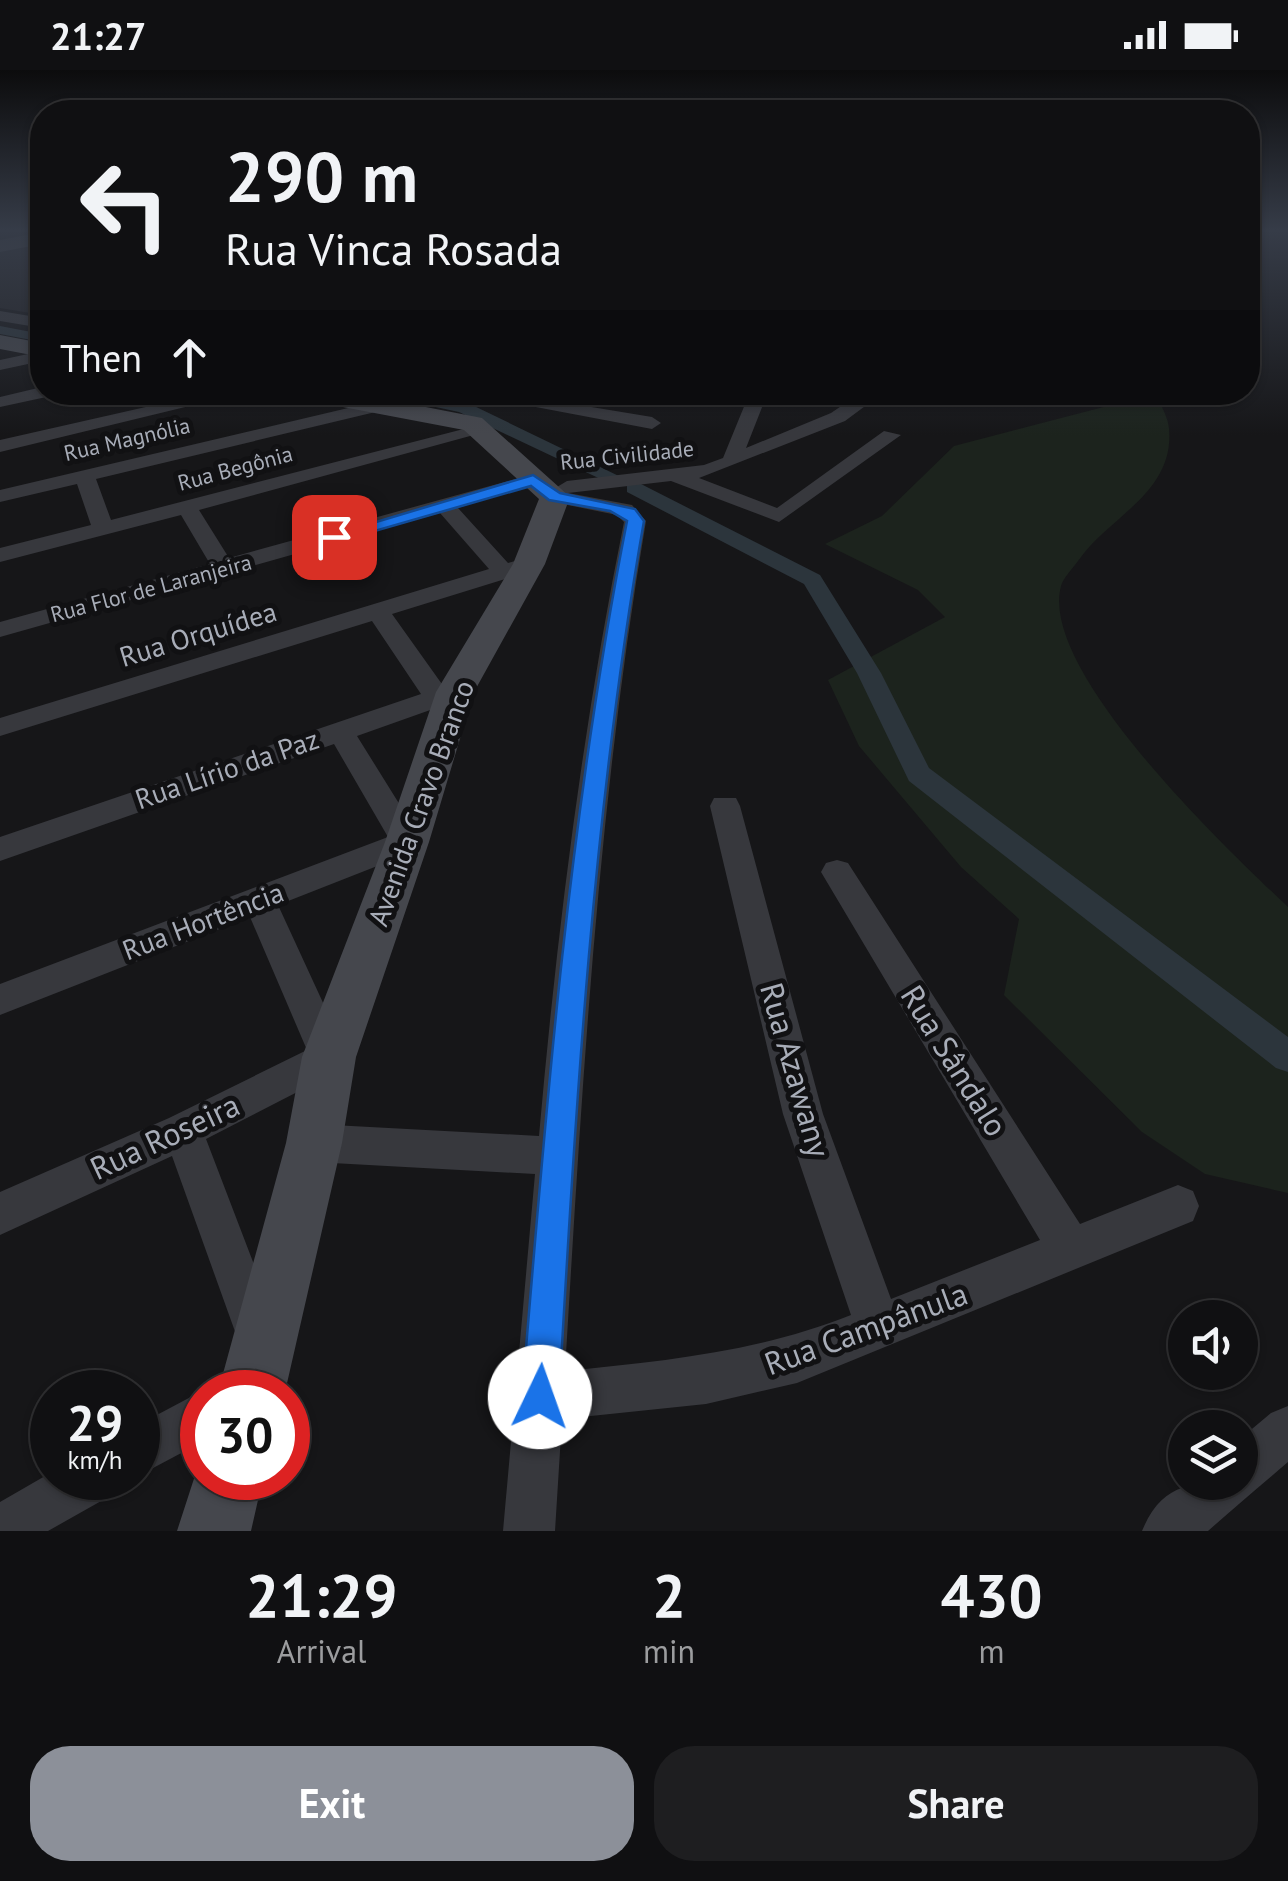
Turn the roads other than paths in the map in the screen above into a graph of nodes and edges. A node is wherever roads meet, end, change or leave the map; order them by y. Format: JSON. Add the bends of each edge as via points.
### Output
{"nodes":[{"id":1,"x":0,"y":316,"type":"edge"},
{"id":2,"x":30,"y":321,"type":"edge"},
{"id":3,"x":0,"y":342,"type":"edge"},
{"id":4,"x":30,"y":350,"type":"edge"},
{"id":5,"x":30,"y":356,"type":"edge"},
{"id":6,"x":0,"y":364,"type":"edge"},
{"id":7,"x":30,"y":395,"type":"edge"},
{"id":8,"x":0,"y":402,"type":"edge"},
{"id":9,"x":181,"y":405,"type":"edge"},
{"id":10,"x":382,"y":405,"type":"joint"},
{"id":11,"x":754,"y":405,"type":"edge"},
{"id":12,"x":872,"y":405,"type":"edge"},
{"id":13,"x":475,"y":411,"type":"edge"},
{"id":14,"x":652,"y":423,"type":"dead end"},
{"id":15,"x":865,"y":426,"type":"junction"},
{"id":16,"x":0,"y":446,"type":"edge"},
{"id":17,"x":731,"y":462,"type":"junction"},
{"id":18,"x":84,"y":475,"type":"junction"},
{"id":19,"x":675,"y":476,"type":"junction"},
{"id":20,"x":544,"y":489,"type":"junction"},
{"id":21,"x":0,"y":496,"type":"edge"},
{"id":22,"x":188,"y":506,"type":"junction"},
{"id":23,"x":445,"y":506,"type":"junction"},
{"id":24,"x":104,"y":528,"type":"junction"},
{"id":25,"x":0,"y":555,"type":"edge"},
{"id":26,"x":516,"y":567,"type":"junction"},
{"id":27,"x":224,"y":568,"type":"junction"},
{"id":28,"x":376,"y":610,"type":"junction"},
{"id":29,"x":0,"y":630,"type":"edge"},
{"id":30,"x":446,"y":694,"type":"junction"},
{"id":31,"x":0,"y":727,"type":"edge"},
{"id":32,"x":339,"y":729,"type":"junction"},
{"id":33,"x":724,"y":806,"type":"dead end"},
{"id":34,"x":407,"y":842,"type":"junction"},
{"id":35,"x":0,"y":849,"type":"edge"},
{"id":36,"x":838,"y":872,"type":"dead end"},
{"id":37,"x":259,"y":899,"type":"junction"},
{"id":38,"x":0,"y":1000,"type":"edge"},
{"id":39,"x":329,"y":1057,"type":"junction"},
{"id":40,"x":183,"y":1131,"type":"junction"},
{"id":41,"x":314,"y":1143,"type":"junction"},
{"id":42,"x":554,"y":1156,"type":"junction"},
{"id":43,"x":1178,"y":1206,"type":"dead end"},
{"id":44,"x":0,"y":1214,"type":"edge"},
{"id":45,"x":1070,"y":1250,"type":"junction"},
{"id":46,"x":879,"y":1330,"type":"junction"},
{"id":47,"x":249,"y":1370,"type":"edge"},
{"id":48,"x":254,"y":1370,"type":"edge"},
{"id":49,"x":540,"y":1397,"type":"junction"},
{"id":50,"x":1288,"y":1430,"type":"edge"},
{"id":51,"x":1258,"y":1455,"type":"edge"},
{"id":52,"x":53,"y":1500,"type":"edge"},
{"id":53,"x":222,"y":1500,"type":"edge"},
{"id":54,"x":1205,"y":1500,"type":"edge"},
{"id":55,"x":0,"y":1530,"type":"edge"},
{"id":56,"x":214,"y":1531,"type":"edge"},
{"id":57,"x":529,"y":1531,"type":"edge"},
{"id":58,"x":1168,"y":1531,"type":"edge"}],
"edges":[{"from":1,"to":2,"type":"street"},
{"from":3,"to":4,"type":"street"},
{"from":5,"to":6,"type":"street"},
{"from":7,"to":8,"type":"street"},
{"from":9,"to":16,"type":"street"},
{"from":10,"to":13,"type":"street","via":[[458,419]]},
{"from":10,"to":18,"type":"street","name":"Rua Magnólia"},
{"from":11,"to":17,"type":"street"},
{"from":12,"to":15,"type":"street","name":"Rua Civilidade"},
{"from":13,"to":14,"type":"street"},
{"from":13,"to":20,"type":"street"},
{"from":13,"to":22,"type":"street","name":"Rua Begônia"},
{"from":15,"to":17,"type":"street","name":"Rua Civilidade"},
{"from":15,"to":19,"type":"street","via":[[779,516]]},
{"from":17,"to":19,"type":"street","name":"Rua Civilidade"},
{"from":18,"to":21,"type":"street","name":"Rua Magnólia"},
{"from":18,"to":24,"type":"street"},
{"from":19,"to":20,"type":"street","name":"Rua Civilidade"},
{"from":20,"to":23,"type":"street","name":"Rua Flor de Laranjeira"},
{"from":20,"to":26,"type":"street","name":"Avenida Cravo Branco"},
{"from":20,"to":42,"type":"street","via":[[614,506],[636,521],[610,667]]},
{"from":22,"to":24,"type":"street","name":"Rua Begônia"},
{"from":22,"to":27,"type":"street"},
{"from":23,"to":26,"type":"street"},
{"from":23,"to":27,"type":"street","name":"Rua Flor de Laranjeira"},
{"from":24,"to":25,"type":"street","name":"Rua Begônia"},
{"from":26,"to":28,"type":"street","name":"Rua Orquídea"},
{"from":26,"to":30,"type":"street","name":"Avenida Cravo Branco"},
{"from":27,"to":29,"type":"street","name":"Rua Flor de Laranjeira"},
{"from":28,"to":30,"type":"street"},
{"from":28,"to":31,"type":"street","name":"Rua Orquídea"},
{"from":30,"to":32,"type":"street","name":"Rua Lírio da Paz"},
{"from":30,"to":34,"type":"street","name":"Avenida Cravo Branco"},
{"from":32,"to":34,"type":"street"},
{"from":32,"to":35,"type":"street","name":"Rua Lírio da Paz"},
{"from":33,"to":46,"type":"street","name":"Rua Azawany","via":[[804,1114]]},
{"from":34,"to":37,"type":"street","name":"Rua Hortência"},
{"from":34,"to":39,"type":"street","name":"Avenida Cravo Branco"},
{"from":36,"to":45,"type":"street","name":"Rua Sândalo"},
{"from":37,"to":38,"type":"street","name":"Rua Hortência"},
{"from":37,"to":39,"type":"street"},
{"from":39,"to":40,"type":"street","name":"Rua Roseira"},
{"from":39,"to":41,"type":"street","name":"Avenida Cravo Branco"},
{"from":40,"to":44,"type":"street","name":"Rua Roseira"},
{"from":40,"to":47,"type":"street"},
{"from":41,"to":42,"type":"street"},
{"from":41,"to":48,"type":"street","name":"Avenida Cravo Branco"},
{"from":42,"to":49,"type":"street"},
{"from":43,"to":45,"type":"street","name":"Rua Campânula"},
{"from":45,"to":46,"type":"street","name":"Rua Campânula"},
{"from":46,"to":49,"type":"street","name":"Rua Campânula","via":[[797,1360],[706,1380]]},
{"from":49,"to":57,"type":"street"},
{"from":50,"to":51,"type":"street"},
{"from":52,"to":55,"type":"street"},
{"from":53,"to":56,"type":"street"},
{"from":54,"to":58,"type":"street"}]}
